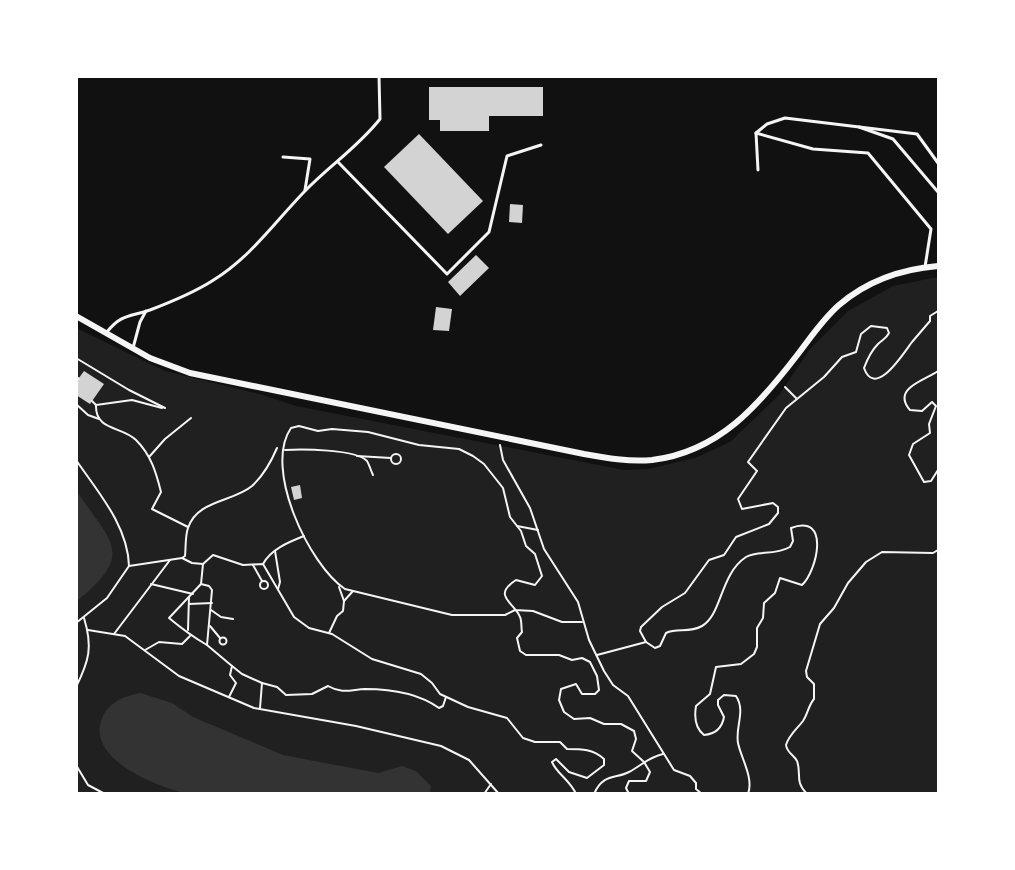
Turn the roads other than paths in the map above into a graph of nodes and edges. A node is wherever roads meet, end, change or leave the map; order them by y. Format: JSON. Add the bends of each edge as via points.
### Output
{"nodes":[{"id":1,"x":379,"y":76,"type":"edge"},
{"id":2,"x":853,"y":125,"type":"junction"},
{"id":3,"x":756,"y":133,"type":"junction"},
{"id":4,"x":541,"y":144,"type":"dead end"},
{"id":5,"x":283,"y":157,"type":"dead end"},
{"id":6,"x":338,"y":162,"type":"junction"},
{"id":7,"x":939,"y":163,"type":"edge"},
{"id":8,"x":758,"y":170,"type":"dead end"},
{"id":9,"x":304,"y":192,"type":"junction"},
{"id":10,"x":939,"y":192,"type":"edge"},
{"id":11,"x":939,"y":266,"type":"edge"},
{"id":12,"x":925,"y":267,"type":"junction"},
{"id":13,"x":146,"y":311,"type":"junction"},
{"id":14,"x":76,"y":316,"type":"edge"},
{"id":15,"x":107,"y":332,"type":"junction"},
{"id":16,"x":133,"y":348,"type":"junction"}],
"edges":[{"from":1,"to":6,"type":"lane","via":[[380,119]]},
{"from":2,"to":3,"type":"lane","via":[[785,118]]},
{"from":2,"to":7,"type":"lane","via":[[917,134]]},
{"from":2,"to":10,"type":"lane","via":[[893,139]]},
{"from":3,"to":8,"type":"lane"},
{"from":3,"to":12,"type":"lane","via":[[813,150],[868,153],[932,229]]},
{"from":4,"to":6,"type":"lane","via":[[507,156],[489,232],[447,274]]},
{"from":5,"to":9,"type":"lane","via":[[310,159]]},
{"from":6,"to":9,"type":"lane"},
{"from":9,"to":13,"type":"lane","via":[[243,259],[212,281]]},
{"from":11,"to":12,"type":"street"},
{"from":12,"to":16,"type":"street","via":[[874,283],[840,305],[758,404],[724,434],[687,452],[651,460],[626,460],[190,373]]},
{"from":13,"to":15,"type":"lane","via":[[124,317]]},
{"from":13,"to":16,"type":"lane"},
{"from":14,"to":15,"type":"street"},
{"from":15,"to":16,"type":"street"}]}
